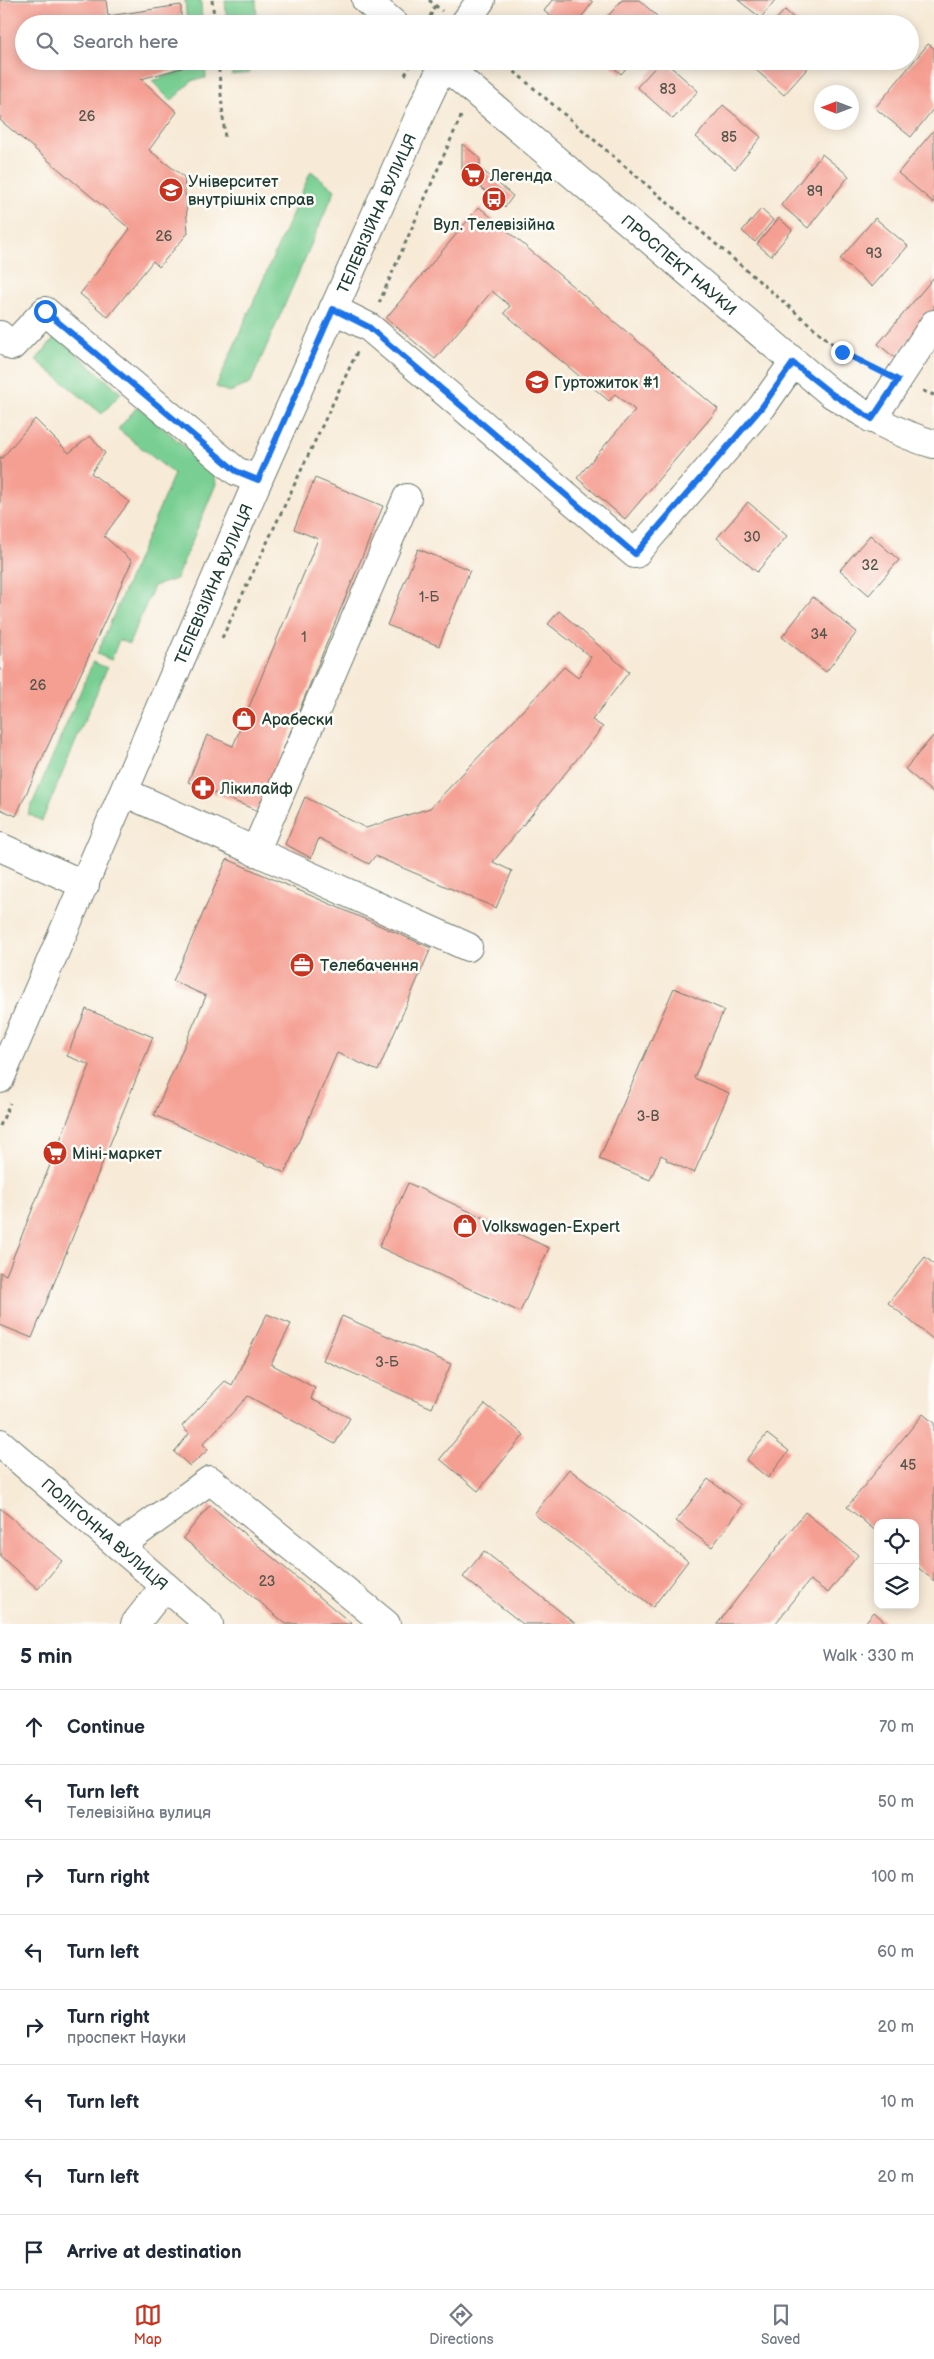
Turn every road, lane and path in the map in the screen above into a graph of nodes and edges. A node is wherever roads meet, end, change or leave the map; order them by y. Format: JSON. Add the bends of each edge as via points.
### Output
{"nodes":[{"id":1,"x":212,"y":0,"type":"edge"},
{"id":2,"x":366,"y":0,"type":"edge"},
{"id":3,"x":481,"y":0,"type":"edge"},
{"id":4,"x":435,"y":5,"type":"dead end"},
{"id":5,"x":213,"y":15,"type":"edge"},
{"id":6,"x":384,"y":15,"type":"edge"},
{"id":7,"x":431,"y":15,"type":"edge"},
{"id":8,"x":470,"y":15,"type":"edge"},
{"id":9,"x":219,"y":70,"type":"edge"},
{"id":10,"x":438,"y":70,"type":"edge"},
{"id":11,"x":451,"y":70,"type":"edge"},
{"id":12,"x":513,"y":70,"type":"edge"},
{"id":13,"x":453,"y":130,"type":"dead end"},
{"id":14,"x":225,"y":139,"type":"dead end"},
{"id":15,"x":333,"y":309,"type":"junction"},
{"id":16,"x":934,"y":324,"type":"edge"},
{"id":17,"x":369,"y":327,"type":"junction"},
{"id":18,"x":0,"y":335,"type":"edge"},
{"id":19,"x":793,"y":363,"type":"junction"},
{"id":20,"x":898,"y":380,"type":"junction"},
{"id":21,"x":934,"y":395,"type":"edge"},
{"id":22,"x":872,"y":419,"type":"junction"},
{"id":23,"x":934,"y":444,"type":"edge"},
{"id":24,"x":258,"y":480,"type":"junction"},
{"id":25,"x":407,"y":498,"type":"dead end"},
{"id":26,"x":221,"y":641,"type":"dead end"},
{"id":27,"x":124,"y":792,"type":"junction"},
{"id":28,"x":0,"y":847,"type":"edge"},
{"id":29,"x":255,"y":852,"type":"junction"},
{"id":30,"x":85,"y":884,"type":"junction"},
{"id":31,"x":468,"y":946,"type":"dead end"},
{"id":32,"x":6,"y":1089,"type":"edge"},
{"id":33,"x":0,"y":1126,"type":"edge"},
{"id":34,"x":0,"y":1443,"type":"edge"},
{"id":35,"x":119,"y":1546,"type":"junction"},
{"id":36,"x":165,"y":1586,"type":"junction"},
{"id":37,"x":135,"y":1624,"type":"edge"},
{"id":38,"x":209,"y":1624,"type":"edge"},
{"id":39,"x":386,"y":1624,"type":"edge"}],
"edges":[{"from":1,"to":5,"type":"path"},
{"from":2,"to":6,"type":"street"},
{"from":3,"to":8,"type":"street"},
{"from":4,"to":7,"type":"path"},
{"from":9,"to":14,"type":"path"},
{"from":10,"to":15,"type":"street","name":"ТЕЛЕВІЗІЙНА ВУЛИЦЯ"},
{"from":11,"to":19,"type":"street","name":"ПРОСПЕКТ НАУКИ"},
{"from":12,"to":20,"type":"path","via":[[842,352]]},
{"from":13,"to":17,"type":"path"},
{"from":15,"to":17,"type":"street"},
{"from":15,"to":24,"type":"street","name":"ТЕЛЕВІЗІЙНА ВУЛИЦЯ"},
{"from":16,"to":20,"type":"street"},
{"from":17,"to":19,"type":"street","via":[[635,554],[762,407]]},
{"from":17,"to":26,"type":"path"},
{"from":18,"to":24,"type":"street","via":[[12,346],[45,311],[236,471]]},
{"from":19,"to":22,"type":"street","name":"ПРОСПЕКТ НАУКИ","via":[[832,394]]},
{"from":20,"to":21,"type":"path"},
{"from":20,"to":22,"type":"street"},
{"from":22,"to":23,"type":"street","name":"ПРОСПЕКТ НАУКИ"},
{"from":24,"to":27,"type":"street","name":"ТЕЛЕВІЗІЙНА ВУЛИЦЯ"},
{"from":25,"to":29,"type":"street"},
{"from":27,"to":29,"type":"street"},
{"from":27,"to":30,"type":"street","name":"ТЕЛЕВІЗІЙНА ВУЛИЦЯ"},
{"from":28,"to":30,"type":"street"},
{"from":29,"to":31,"type":"street"},
{"from":30,"to":32,"type":"street","name":"ТЕЛЕВІЗІЙНА ВУЛИЦЯ"},
{"from":32,"to":33,"type":"path"},
{"from":34,"to":35,"type":"street","name":"ПОЛІГОННА ВУЛИЦЯ"},
{"from":35,"to":36,"type":"street","name":"ПОЛІГОННА ВУЛИЦЯ"},
{"from":35,"to":39,"type":"street","via":[[210,1480]]},
{"from":36,"to":37,"type":"street"},
{"from":36,"to":38,"type":"street","name":"ПОЛІГОННА ВУЛИЦЯ"}]}
